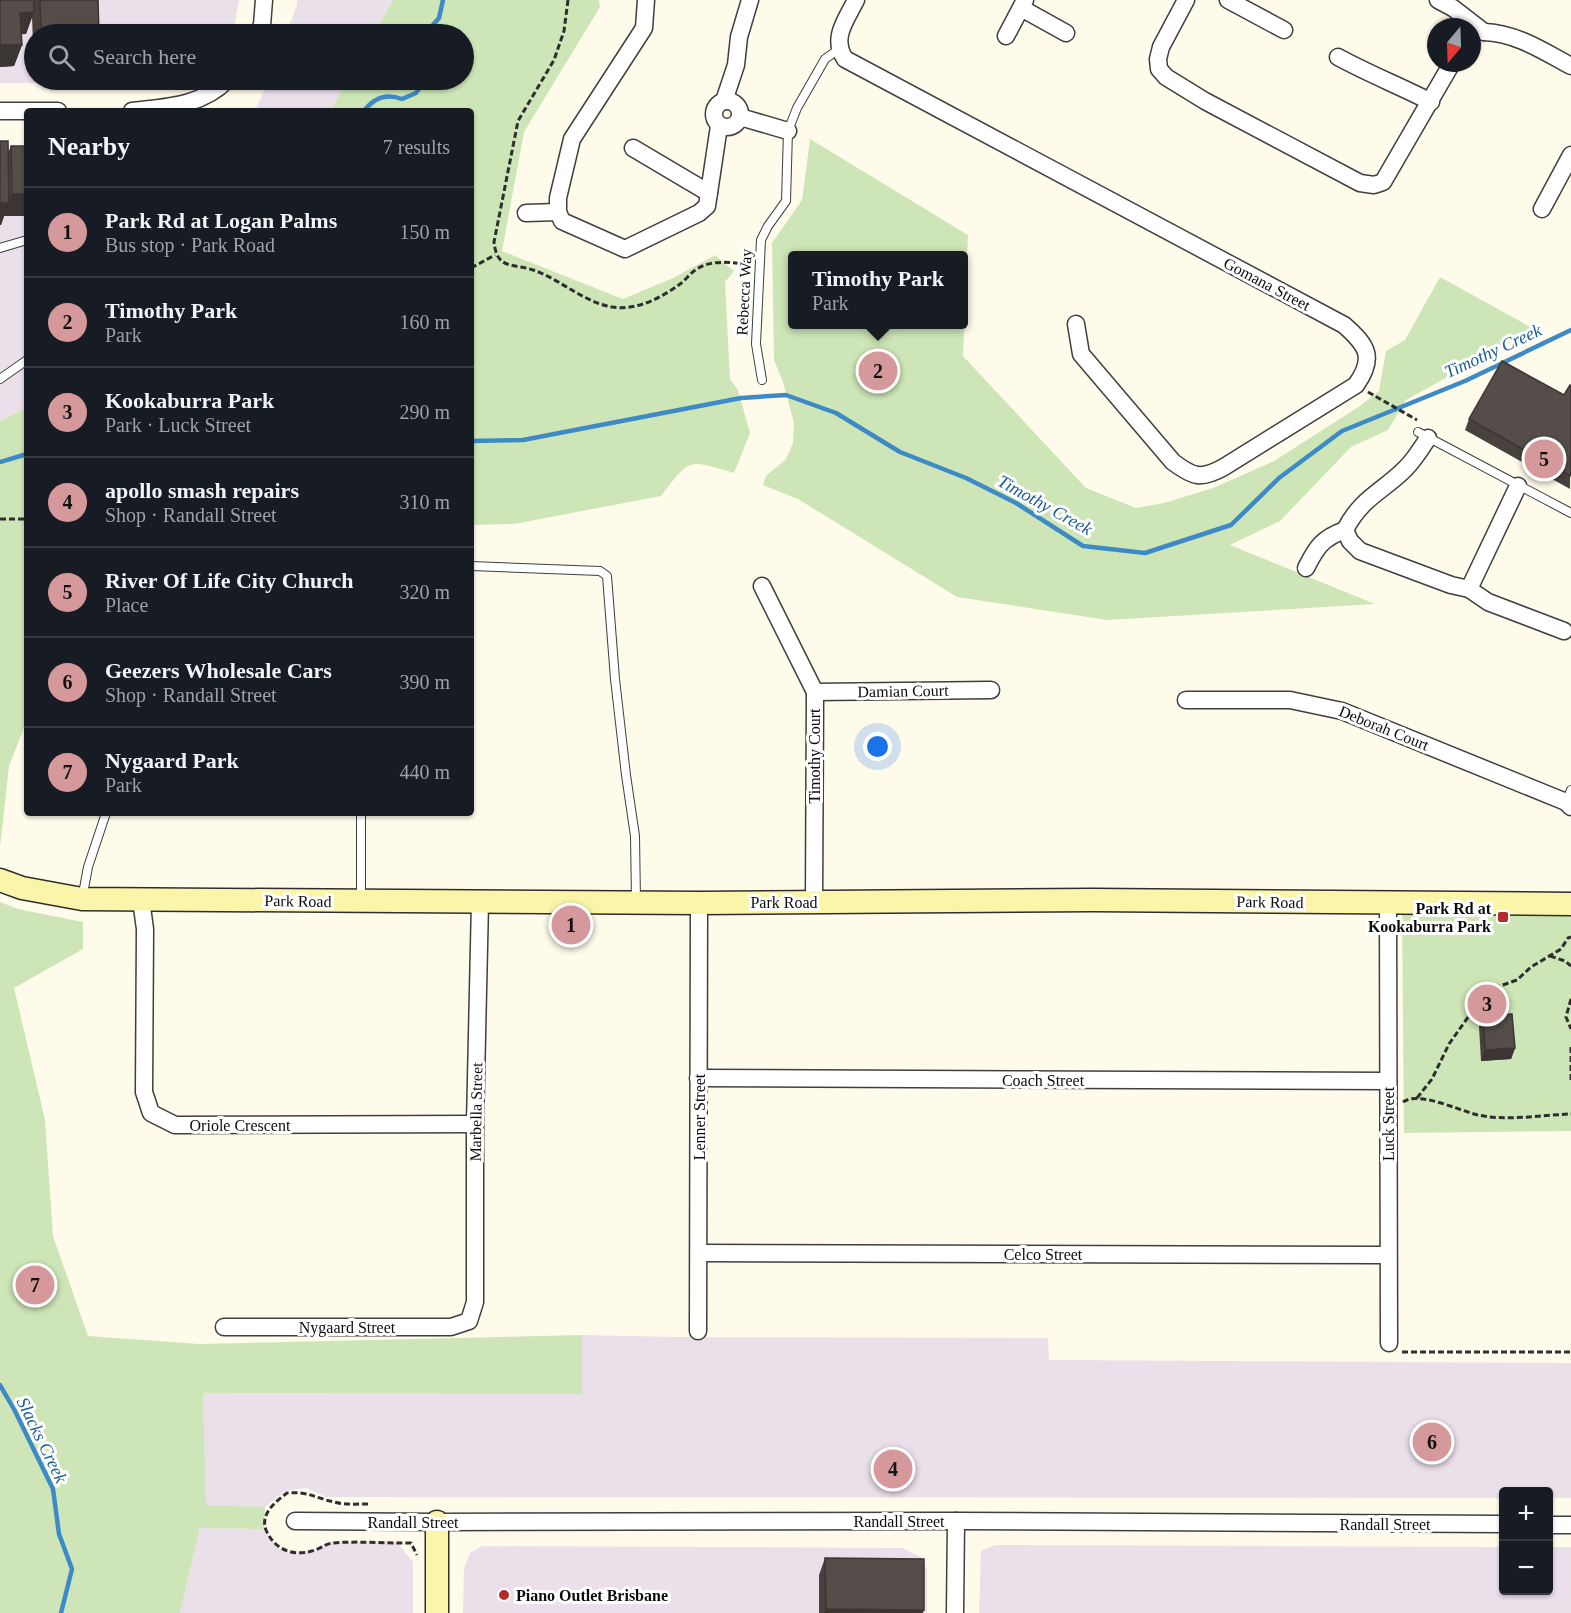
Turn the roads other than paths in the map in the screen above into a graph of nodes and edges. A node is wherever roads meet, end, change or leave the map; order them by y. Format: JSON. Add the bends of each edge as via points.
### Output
{"nodes":[{"id":1,"x":264,"y":0,"type":"edge"},
{"id":2,"x":646,"y":0,"type":"edge"},
{"id":3,"x":750,"y":0,"type":"edge"},
{"id":4,"x":856,"y":0,"type":"edge"},
{"id":5,"x":1186,"y":0,"type":"edge"},
{"id":6,"x":1228,"y":0,"type":"edge"},
{"id":7,"x":1438,"y":0,"type":"edge"},
{"id":8,"x":1023,"y":4,"type":"edge"},
{"id":9,"x":1462,"y":18,"type":"edge"},
{"id":10,"x":262,"y":24,"type":"edge"},
{"id":11,"x":1284,"y":30,"type":"dead end"},
{"id":12,"x":1066,"y":33,"type":"dead end"},
{"id":13,"x":1481,"y":35,"type":"edge"},
{"id":14,"x":1006,"y":36,"type":"dead end"},
{"id":15,"x":838,"y":49,"type":"junction"},
{"id":16,"x":1338,"y":57,"type":"dead end"},
{"id":17,"x":1571,"y":66,"type":"edge"},
{"id":18,"x":1447,"y":72,"type":"edge"},
{"id":19,"x":217,"y":90,"type":"edge"},
{"id":20,"x":724,"y":101,"type":"junction"},
{"id":21,"x":1431,"y":102,"type":"junction"},
{"id":22,"x":156,"y":108,"type":"edge"},
{"id":23,"x":0,"y":111,"type":"edge"},
{"id":24,"x":24,"y":111,"type":"edge"},
{"id":25,"x":740,"y":117,"type":"junction"},
{"id":26,"x":719,"y":126,"type":"junction"},
{"id":27,"x":788,"y":131,"type":"junction"},
{"id":28,"x":633,"y":148,"type":"dead end"},
{"id":29,"x":1571,"y":155,"type":"edge"},
{"id":30,"x":709,"y":193,"type":"junction"},
{"id":31,"x":1542,"y":209,"type":"dead end"},
{"id":32,"x":558,"y":212,"type":"junction"},
{"id":33,"x":526,"y":213,"type":"dead end"},
{"id":34,"x":24,"y":241,"type":"edge"},
{"id":35,"x":0,"y":248,"type":"edge"},
{"id":36,"x":1076,"y":324,"type":"dead end"},
{"id":37,"x":24,"y":362,"type":"edge"},
{"id":38,"x":0,"y":379,"type":"edge"},
{"id":39,"x":762,"y":380,"type":"dead end"},
{"id":40,"x":1423,"y":435,"type":"joint"},
{"id":41,"x":1518,"y":486,"type":"junction"},
{"id":42,"x":1571,"y":513,"type":"edge"},
{"id":43,"x":1345,"y":530,"type":"junction"},
{"id":44,"x":474,"y":566,"type":"edge"},
{"id":45,"x":1306,"y":568,"type":"dead end"},
{"id":46,"x":762,"y":586,"type":"dead end"},
{"id":47,"x":1469,"y":589,"type":"junction"},
{"id":48,"x":1569,"y":630,"type":"edge"},
{"id":49,"x":991,"y":690,"type":"dead end"},
{"id":50,"x":815,"y":692,"type":"junction"},
{"id":51,"x":1186,"y":700,"type":"dead end"},
{"id":52,"x":1569,"y":800,"type":"edge"},
{"id":53,"x":105,"y":816,"type":"edge"},
{"id":54,"x":361,"y":816,"type":"edge"},
{"id":55,"x":0,"y":880,"type":"edge"},
{"id":56,"x":82,"y":899,"type":"junction"},
{"id":57,"x":141,"y":900,"type":"junction"},
{"id":58,"x":636,"y":901,"type":"junction"},
{"id":59,"x":361,"y":902,"type":"junction"},
{"id":60,"x":480,"y":902,"type":"junction"},
{"id":61,"x":814,"y":902,"type":"junction"},
{"id":62,"x":699,"y":903,"type":"junction"},
{"id":63,"x":1388,"y":904,"type":"junction"},
{"id":64,"x":1571,"y":904,"type":"edge"},
{"id":65,"x":698,"y":1078,"type":"junction"},
{"id":66,"x":1388,"y":1082,"type":"junction"},
{"id":67,"x":475,"y":1124,"type":"junction"},
{"id":68,"x":699,"y":1253,"type":"junction"},
{"id":69,"x":1388,"y":1255,"type":"junction"},
{"id":70,"x":469,"y":1321,"type":"joint"},
{"id":71,"x":224,"y":1327,"type":"dead end"},
{"id":72,"x":698,"y":1330,"type":"dead end"},
{"id":73,"x":1389,"y":1343,"type":"road end"},
{"id":74,"x":295,"y":1521,"type":"dead end"},
{"id":75,"x":956,"y":1521,"type":"junction"},
{"id":76,"x":437,"y":1522,"type":"junction"},
{"id":77,"x":1499,"y":1524,"type":"edge"},
{"id":78,"x":1553,"y":1525,"type":"edge"},
{"id":79,"x":1571,"y":1525,"type":"edge"},
{"id":80,"x":437,"y":1613,"type":"edge"},
{"id":81,"x":955,"y":1613,"type":"edge"}],
"edges":[{"from":1,"to":10,"type":"street"},
{"from":2,"to":32,"type":"street","via":[[644,28],[572,139]]},
{"from":3,"to":20,"type":"street"},
{"from":4,"to":15,"type":"street","via":[[841,28]]},
{"from":5,"to":21,"type":"street","via":[[1161,47],[1159,69],[1166,77],[1359,183],[1383,182]]},
{"from":6,"to":11,"type":"street"},
{"from":7,"to":9,"type":"street"},
{"from":8,"to":12,"type":"street"},
{"from":8,"to":14,"type":"street"},
{"from":13,"to":17,"type":"street","via":[[1500,32],[1514,36]]},
{"from":15,"to":27,"type":"lane","name":"Rebecca Way","via":[[825,59]]},
{"from":15,"to":36,"type":"street","name":"Gomana Street","via":[[845,59],[1344,326],[1359,338],[1367,352],[1366,370],[1356,385],[1224,467],[1209,475],[1189,474],[1173,462],[1081,354]]},
{"from":16,"to":21,"type":"street"},
{"from":18,"to":21,"type":"street"},
{"from":19,"to":22,"type":"street","via":[[180,105]]},
{"from":20,"to":25,"type":"street","via":[[737,105]]},
{"from":20,"to":26,"type":"street","via":[[714,109]]},
{"from":23,"to":24,"type":"street"},
{"from":25,"to":26,"type":"street","via":[[732,127]]},
{"from":25,"to":27,"type":"street"},
{"from":26,"to":30,"type":"street"},
{"from":27,"to":39,"type":"lane","name":"Rebecca Way","via":[[786,201],[761,240],[756,344]]},
{"from":28,"to":30,"type":"street"},
{"from":29,"to":31,"type":"street"},
{"from":30,"to":32,"type":"street","via":[[707,207],[699,213],[625,249],[562,221]]},
{"from":32,"to":33,"type":"street"},
{"from":34,"to":35,"type":"lane"},
{"from":37,"to":38,"type":"lane"},
{"from":40,"to":41,"type":"lane"},
{"from":40,"to":43,"type":"street","via":[[1416,458],[1362,503]]},
{"from":41,"to":42,"type":"lane"},
{"from":41,"to":47,"type":"street"},
{"from":43,"to":45,"type":"street","via":[[1317,546]]},
{"from":43,"to":47,"type":"street","via":[[1360,551]]},
{"from":44,"to":58,"type":"lane","via":[[600,571],[607,576],[635,836]]},
{"from":46,"to":50,"type":"street","name":"Timothy Court"},
{"from":47,"to":48,"type":"street","via":[[1488,602]]},
{"from":49,"to":50,"type":"street","name":"Damian Court"},
{"from":50,"to":61,"type":"street","name":"Timothy Court"},
{"from":51,"to":52,"type":"street","name":"Deborah Court","via":[[1290,699],[1318,704]]},
{"from":53,"to":56,"type":"lane"},
{"from":54,"to":59,"type":"lane"},
{"from":55,"to":56,"type":"street","name":"Park Road"},
{"from":56,"to":57,"type":"street","name":"Park Road"},
{"from":57,"to":59,"type":"street","name":"Park Road"},
{"from":57,"to":67,"type":"street","name":"Oriole Crescent","via":[[145,928],[144,1092],[151,1113],[175,1125]]},
{"from":58,"to":60,"type":"street","name":"Park Road"},
{"from":58,"to":62,"type":"street","name":"Park Road"},
{"from":59,"to":60,"type":"street","name":"Park Road"},
{"from":60,"to":67,"type":"street","name":"Marbella Street"},
{"from":61,"to":62,"type":"street","name":"Park Road"},
{"from":61,"to":63,"type":"street","name":"Park Road"},
{"from":62,"to":65,"type":"street","name":"Lenner Street"},
{"from":63,"to":64,"type":"street","name":"Park Road"},
{"from":63,"to":66,"type":"street","name":"Luck Street"},
{"from":65,"to":66,"type":"street","name":"Coach Street"},
{"from":65,"to":68,"type":"street","name":"Lenner Street"},
{"from":66,"to":69,"type":"street","name":"Luck Street"},
{"from":67,"to":70,"type":"street","name":"Marbella Street","via":[[475,1302]]},
{"from":68,"to":69,"type":"street","name":"Celco Street"},
{"from":68,"to":72,"type":"street","name":"Lenner Street"},
{"from":69,"to":73,"type":"street","name":"Luck Street"},
{"from":70,"to":71,"type":"street","name":"Nygaard Street","via":[[450,1327]]},
{"from":74,"to":76,"type":"street","name":"Randall Street"},
{"from":75,"to":76,"type":"street","name":"Randall Street"},
{"from":75,"to":77,"type":"street","name":"Randall Street"},
{"from":75,"to":81,"type":"street"},
{"from":76,"to":80,"type":"street"},
{"from":78,"to":79,"type":"street"}]}
